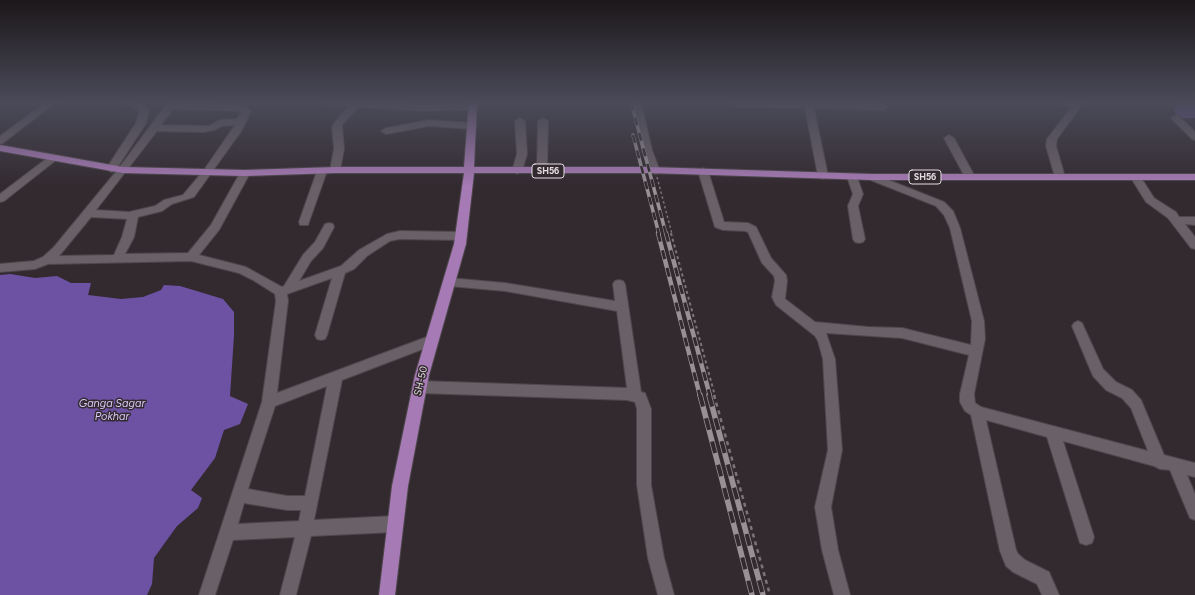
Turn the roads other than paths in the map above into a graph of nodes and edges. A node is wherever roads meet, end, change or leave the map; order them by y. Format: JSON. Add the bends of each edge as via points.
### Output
{"nodes":[{"id":1,"x":15,"y":130,"type":"edge"},
{"id":2,"x":137,"y":130,"type":"edge"},
{"id":3,"x":153,"y":130,"type":"edge"},
{"id":4,"x":236,"y":130,"type":"edge"},
{"id":5,"x":337,"y":130,"type":"edge"},
{"id":6,"x":394,"y":130,"type":"edge"},
{"id":7,"x":472,"y":130,"type":"edge"},
{"id":8,"x":521,"y":130,"type":"edge"},
{"id":9,"x":543,"y":130,"type":"edge"},
{"id":10,"x":642,"y":130,"type":"edge"},
{"id":11,"x":814,"y":130,"type":"edge"},
{"id":12,"x":1059,"y":130,"type":"edge"},
{"id":13,"x":1188,"y":130,"type":"edge"},
{"id":14,"x":386,"y":131,"type":"dead end"},
{"id":15,"x":1195,"y":137,"type":"edge"},
{"id":16,"x":949,"y":138,"type":"dead end"},
{"id":17,"x":0,"y":141,"type":"edge"},
{"id":18,"x":0,"y":148,"type":"edge"},
{"id":19,"x":53,"y":158,"type":"junction"},
{"id":20,"x":111,"y":169,"type":"junction"},
{"id":21,"x":123,"y":170,"type":"junction"},
{"id":22,"x":335,"y":170,"type":"junction"},
{"id":23,"x":469,"y":170,"type":"junction"},
{"id":24,"x":322,"y":171,"type":"junction"},
{"id":25,"x":517,"y":171,"type":"junction"},
{"id":26,"x":542,"y":171,"type":"junction"},
{"id":27,"x":655,"y":171,"type":"junction"},
{"id":28,"x":703,"y":171,"type":"junction"},
{"id":29,"x":208,"y":172,"type":"junction"},
{"id":30,"x":245,"y":173,"type":"junction"},
{"id":31,"x":822,"y":176,"type":"junction"},
{"id":32,"x":852,"y":177,"type":"junction"},
{"id":33,"x":872,"y":177,"type":"junction"},
{"id":34,"x":970,"y":177,"type":"junction"},
{"id":35,"x":1060,"y":177,"type":"junction"},
{"id":36,"x":1195,"y":177,"type":"edge"},
{"id":37,"x":1136,"y":178,"type":"junction"},
{"id":38,"x":0,"y":199,"type":"edge"},
{"id":39,"x":88,"y":213,"type":"junction"},
{"id":40,"x":131,"y":215,"type":"junction"},
{"id":41,"x":1176,"y":220,"type":"junction"},
{"id":42,"x":1195,"y":221,"type":"edge"},
{"id":43,"x":304,"y":222,"type":"dead end"},
{"id":44,"x":330,"y":227,"type":"dead end"},
{"id":45,"x":461,"y":236,"type":"junction"},
{"id":46,"x":859,"y":239,"type":"dead end"},
{"id":47,"x":1195,"y":245,"type":"edge"},
{"id":48,"x":118,"y":258,"type":"junction"},
{"id":49,"x":191,"y":258,"type":"junction"},
{"id":50,"x":47,"y":260,"type":"junction"},
{"id":51,"x":0,"y":268,"type":"edge"},
{"id":52,"x":340,"y":271,"type":"junction"},
{"id":53,"x":449,"y":282,"type":"junction"},
{"id":54,"x":619,"y":284,"type":"dead end"},
{"id":55,"x":285,"y":291,"type":"junction"},
{"id":56,"x":622,"y":307,"type":"junction"},
{"id":57,"x":1078,"y":326,"type":"dead end"},
{"id":58,"x":814,"y":327,"type":"junction"},
{"id":59,"x":321,"y":335,"type":"dead end"},
{"id":60,"x":432,"y":340,"type":"junction"},
{"id":61,"x":976,"y":351,"type":"junction"},
{"id":62,"x":336,"y":376,"type":"junction"},
{"id":63,"x":420,"y":387,"type":"junction"},
{"id":64,"x":635,"y":395,"type":"junction"},
{"id":65,"x":268,"y":402,"type":"junction"},
{"id":66,"x":977,"y":412,"type":"junction"},
{"id":67,"x":1053,"y":433,"type":"junction"},
{"id":68,"x":1160,"y":462,"type":"junction"},
{"id":69,"x":1176,"y":466,"type":"junction"},
{"id":70,"x":1195,"y":470,"type":"edge"},
{"id":71,"x":239,"y":495,"type":"junction"},
{"id":72,"x":311,"y":503,"type":"junction"},
{"id":73,"x":1195,"y":514,"type":"edge"},
{"id":74,"x":395,"y":524,"type":"junction"},
{"id":75,"x":305,"y":528,"type":"junction"},
{"id":76,"x":227,"y":532,"type":"junction"},
{"id":77,"x":1086,"y":537,"type":"dead end"},
{"id":78,"x":207,"y":595,"type":"edge"},
{"id":79,"x":288,"y":595,"type":"edge"},
{"id":80,"x":386,"y":595,"type":"edge"},
{"id":81,"x":666,"y":595,"type":"edge"},
{"id":82,"x":842,"y":595,"type":"edge"},
{"id":83,"x":1051,"y":595,"type":"edge"}],
"edges":[{"from":1,"to":17,"type":"street"},
{"from":2,"to":20,"type":"street"},
{"from":3,"to":21,"type":"street"},
{"from":4,"to":29,"type":"street"},
{"from":5,"to":22,"type":"street","via":[[339,149]]},
{"from":6,"to":14,"type":"street"},
{"from":7,"to":23,"type":"main road","name":"SH-50"},
{"from":8,"to":25,"type":"street","via":[[522,154]]},
{"from":9,"to":26,"type":"street"},
{"from":10,"to":27,"type":"street"},
{"from":11,"to":31,"type":"street"},
{"from":12,"to":35,"type":"street","via":[[1052,139],[1052,152]]},
{"from":13,"to":15,"type":"street"},
{"from":16,"to":34,"type":"street"},
{"from":18,"to":19,"type":"main road"},
{"from":19,"to":20,"type":"main road"},
{"from":19,"to":38,"type":"street"},
{"from":20,"to":21,"type":"main road"},
{"from":21,"to":29,"type":"main road"},
{"from":21,"to":39,"type":"street"},
{"from":22,"to":23,"type":"main road"},
{"from":22,"to":24,"type":"main road"},
{"from":23,"to":25,"type":"main road","number":"SH56"},
{"from":23,"to":45,"type":"main road","name":"SH-50"},
{"from":24,"to":30,"type":"main road"},
{"from":24,"to":43,"type":"street"},
{"from":25,"to":26,"type":"main road","number":"SH56"},
{"from":26,"to":27,"type":"main road","number":"SH56"},
{"from":27,"to":28,"type":"main road","number":"SH56"},
{"from":28,"to":31,"type":"main road","number":"SH56"},
{"from":28,"to":58,"type":"street","via":[[719,224],[748,227],[752,230],[766,260],[780,275],[780,302]]},
{"from":29,"to":30,"type":"main road"},
{"from":29,"to":40,"type":"street","via":[[188,197],[168,202],[158,209]]},
{"from":30,"to":49,"type":"street","via":[[215,226]]},
{"from":31,"to":32,"type":"main road","number":"SH56"},
{"from":32,"to":33,"type":"main road","number":"SH56"},
{"from":32,"to":46,"type":"street","via":[[858,194],[852,206]]},
{"from":33,"to":34,"type":"main road","number":"SH56"},
{"from":33,"to":61,"type":"street","via":[[933,200],[949,214],[956,228],[978,321],[979,339]]},
{"from":34,"to":35,"type":"main road","number":"SH56"},
{"from":35,"to":37,"type":"main road","number":"SH56"},
{"from":36,"to":37,"type":"main road","number":"SH56"},
{"from":37,"to":41,"type":"street","via":[[1150,200],[1169,212]]},
{"from":39,"to":40,"type":"street"},
{"from":39,"to":50,"type":"street"},
{"from":40,"to":48,"type":"street","via":[[134,218]]},
{"from":41,"to":42,"type":"street"},
{"from":41,"to":47,"type":"street"},
{"from":44,"to":55,"type":"street"},
{"from":45,"to":52,"type":"street","via":[[393,236],[363,253],[350,266]]},
{"from":45,"to":53,"type":"main road","name":"SH-50"},
{"from":48,"to":49,"type":"street"},
{"from":48,"to":50,"type":"street"},
{"from":49,"to":55,"type":"street","via":[[242,270]]},
{"from":50,"to":51,"type":"street","via":[[36,265]]},
{"from":52,"to":55,"type":"street"},
{"from":52,"to":59,"type":"street"},
{"from":53,"to":56,"type":"street","via":[[505,287]]},
{"from":53,"to":60,"type":"main road","name":"SH-50"},
{"from":54,"to":56,"type":"street"},
{"from":55,"to":65,"type":"street"},
{"from":56,"to":64,"type":"street"},
{"from":57,"to":68,"type":"street","via":[[1098,372],[1111,386],[1127,394],[1136,404]]},
{"from":58,"to":61,"type":"street","via":[[902,333]]},
{"from":58,"to":82,"type":"street","via":[[824,341],[829,359],[835,450],[823,507],[830,550]]},
{"from":60,"to":62,"type":"street"},
{"from":60,"to":63,"type":"main road","name":"SH-50"},
{"from":61,"to":66,"type":"street","via":[[967,402],[970,408]]},
{"from":62,"to":65,"type":"street"},
{"from":62,"to":72,"type":"street"},
{"from":63,"to":64,"type":"street"},
{"from":63,"to":74,"type":"main road","name":"SH-50"},
{"from":64,"to":81,"type":"street","via":[[642,401],[646,503]]},
{"from":65,"to":71,"type":"street"},
{"from":66,"to":67,"type":"street"},
{"from":66,"to":83,"type":"street","via":[[1008,551],[1012,560],[1019,566],[1043,578]]},
{"from":67,"to":68,"type":"street"},
{"from":67,"to":77,"type":"street"},
{"from":68,"to":69,"type":"street"},
{"from":69,"to":70,"type":"street"},
{"from":69,"to":73,"type":"street"},
{"from":71,"to":72,"type":"street","via":[[287,503]]},
{"from":71,"to":76,"type":"street"},
{"from":72,"to":75,"type":"street"},
{"from":74,"to":75,"type":"street"},
{"from":74,"to":80,"type":"main road","name":"SH-50"},
{"from":75,"to":76,"type":"street"},
{"from":75,"to":79,"type":"street"},
{"from":76,"to":78,"type":"street"}]}
